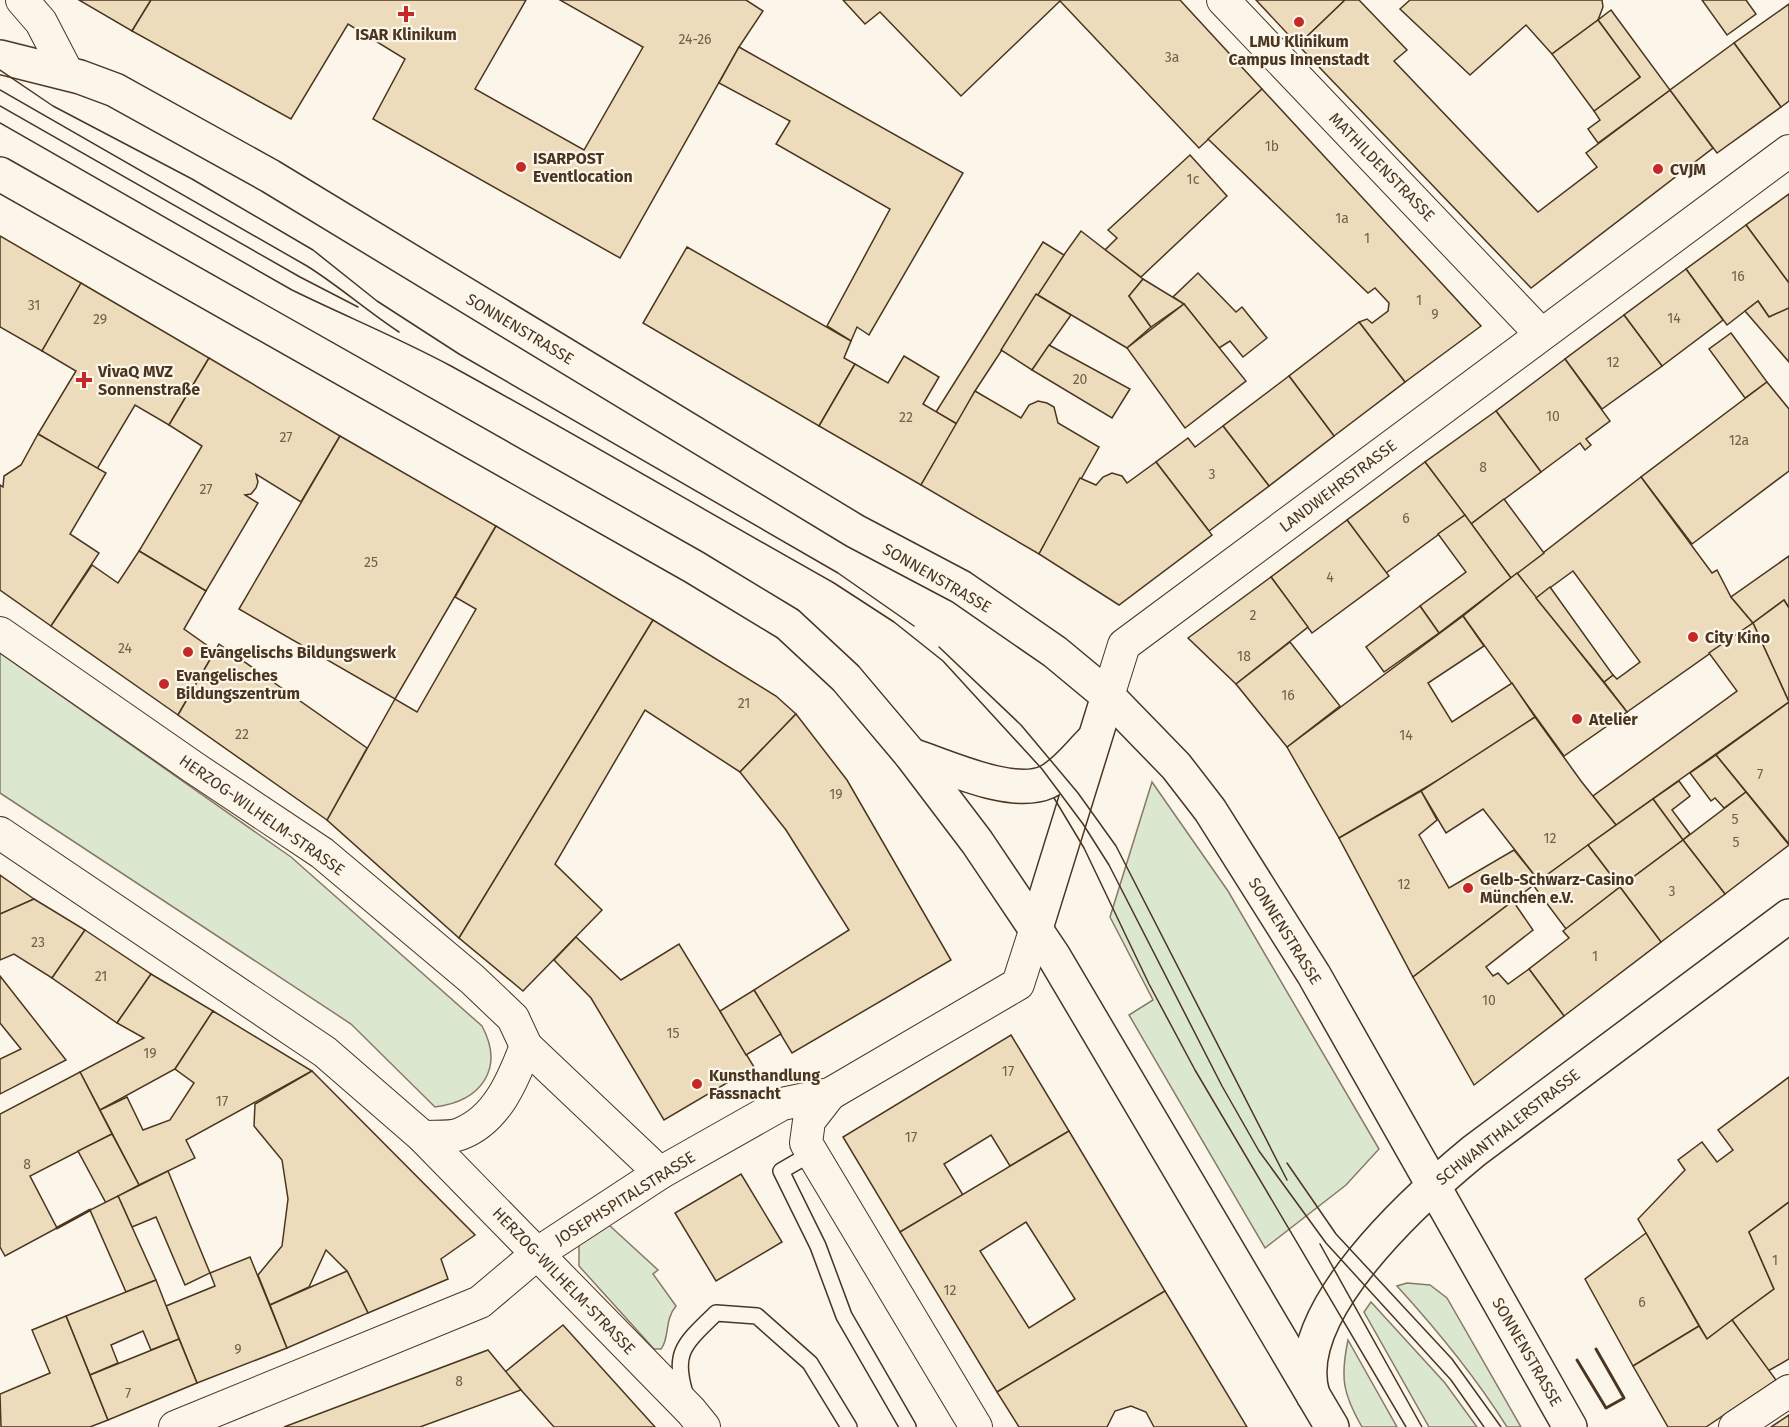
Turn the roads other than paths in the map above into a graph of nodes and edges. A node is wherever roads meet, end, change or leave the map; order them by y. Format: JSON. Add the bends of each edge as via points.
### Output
{"nodes":[{"id":1,"x":22,"y":0,"type":"edge"},
{"id":2,"x":1223,"y":0,"type":"edge"},
{"id":3,"x":0,"y":57,"type":"edge"},
{"id":4,"x":68,"y":74,"type":"junction"},
{"id":5,"x":1789,"y":151,"type":"edge"},
{"id":6,"x":0,"y":174,"type":"edge"},
{"id":7,"x":1541,"y":334,"type":"junction"},
{"id":8,"x":0,"y":633,"type":"edge"},
{"id":9,"x":1108,"y":696,"type":"junction"},
{"id":10,"x":1096,"y":737,"type":"junction"},
{"id":11,"x":911,"y":755,"type":"junction"},
{"id":12,"x":0,"y":833,"type":"edge"},
{"id":13,"x":1789,"y":916,"type":"edge"},
{"id":14,"x":1036,"y":928,"type":"junction"},
{"id":15,"x":526,"y":1046,"type":"junction"},
{"id":16,"x":830,"y":1094,"type":"junction"},
{"id":17,"x":423,"y":1137,"type":"junction"},
{"id":18,"x":812,"y":1153,"type":"junction"},
{"id":19,"x":660,"y":1173,"type":"junction"},
{"id":20,"x":1432,"y":1186,"type":"junction"},
{"id":21,"x":538,"y":1253,"type":"junction"},
{"id":22,"x":1789,"y":1390,"type":"edge"},
{"id":23,"x":1314,"y":1400,"type":"junction"},
{"id":24,"x":698,"y":1419,"type":"edge"},
{"id":25,"x":175,"y":1427,"type":"edge"},
{"id":26,"x":849,"y":1427,"type":"edge"},
{"id":27,"x":908,"y":1427,"type":"edge"},
{"id":28,"x":976,"y":1427,"type":"edge"},
{"id":29,"x":1332,"y":1427,"type":"edge"},
{"id":30,"x":1570,"y":1427,"type":"edge"},
{"id":31,"x":1735,"y":1427,"type":"edge"}],
"edges":[{"from":1,"to":4,"type":"street","via":[[45,29]]},
{"from":2,"to":7,"type":"street","name":"MATHILDENSTRASSE"},
{"from":3,"to":4,"type":"main road","name":"SONNENSTRASSE"},
{"from":4,"to":9,"type":"main road","name":"SONNENSTRASSE","via":[[115,90],[270,176],[855,531],[961,587],[1055,652]]},
{"from":5,"to":7,"type":"street","name":"LANDWEHRSTRASSE"},
{"from":6,"to":11,"type":"main road","via":[[788,624],[846,678]]},
{"from":7,"to":9,"type":"street","name":"LANDWEHRSTRASSE","via":[[1124,645]]},
{"from":8,"to":15,"type":"street","name":"HERZOG-WILHELM-STRASSE","via":[[322,853],[472,979],[513,1018]]},
{"from":9,"to":10,"type":"main road","name":"LANDWEHRSTRASSE"},
{"from":9,"to":20,"type":"main road","name":"SONNENSTRASSE","via":[[1176,766],[1210,810],[1314,975]]},
{"from":10,"to":11,"type":"main road","via":[[1057,776],[1025,786],[998,783]]},
{"from":10,"to":14,"type":"main road","name":"LANDWEHRSTRASSE"},
{"from":11,"to":14,"type":"main road"},
{"from":12,"to":17,"type":"street","name":"HERZOG-WILHELM-STRASSE","via":[[325,1052]]},
{"from":13,"to":20,"type":"main road","name":"SCHWANTHALERSTRASSE"},
{"from":14,"to":16,"type":"street","name":"JOSEPHSPITALSTRASSE","via":[[1018,984]]},
{"from":14,"to":23,"type":"main road","via":[[1237,1263]]},
{"from":15,"to":17,"type":"street","via":[[513,1081],[493,1112],[460,1134]]},
{"from":15,"to":19,"type":"street","name":"HERZOG-WILHELM-STRASSE"},
{"from":16,"to":18,"type":"street","via":[[807,1127],[806,1143]]},
{"from":16,"to":19,"type":"street","name":"JOSEPHSPITALSTRASSE","via":[[782,1104]]},
{"from":17,"to":21,"type":"street","name":"HERZOG-WILHELM-STRASSE"},
{"from":18,"to":27,"type":"lane","via":[[781,1171],[818,1246],[844,1316]]},
{"from":18,"to":28,"type":"street"},
{"from":19,"to":21,"type":"street","name":"JOSEPHSPITALSTRASSE"},
{"from":20,"to":23,"type":"main road","name":"SCHWANTHALERSTRASSE","via":[[1366,1257],[1332,1303],[1312,1355],[1310,1381]]},
{"from":20,"to":30,"type":"main road","name":"SONNENSTRASSE"},
{"from":21,"to":24,"type":"street","name":"HERZOG-WILHELM-STRASSE"},
{"from":21,"to":25,"type":"street","name":"JOSEPHSPITALSTRASSE","via":[[480,1302]]},
{"from":22,"to":31,"type":"street"},
{"from":23,"to":29,"type":"main road"},
{"from":24,"to":26,"type":"lane","via":[[680,1376],[684,1344],[716,1313],[757,1317],[810,1363]]}]}
